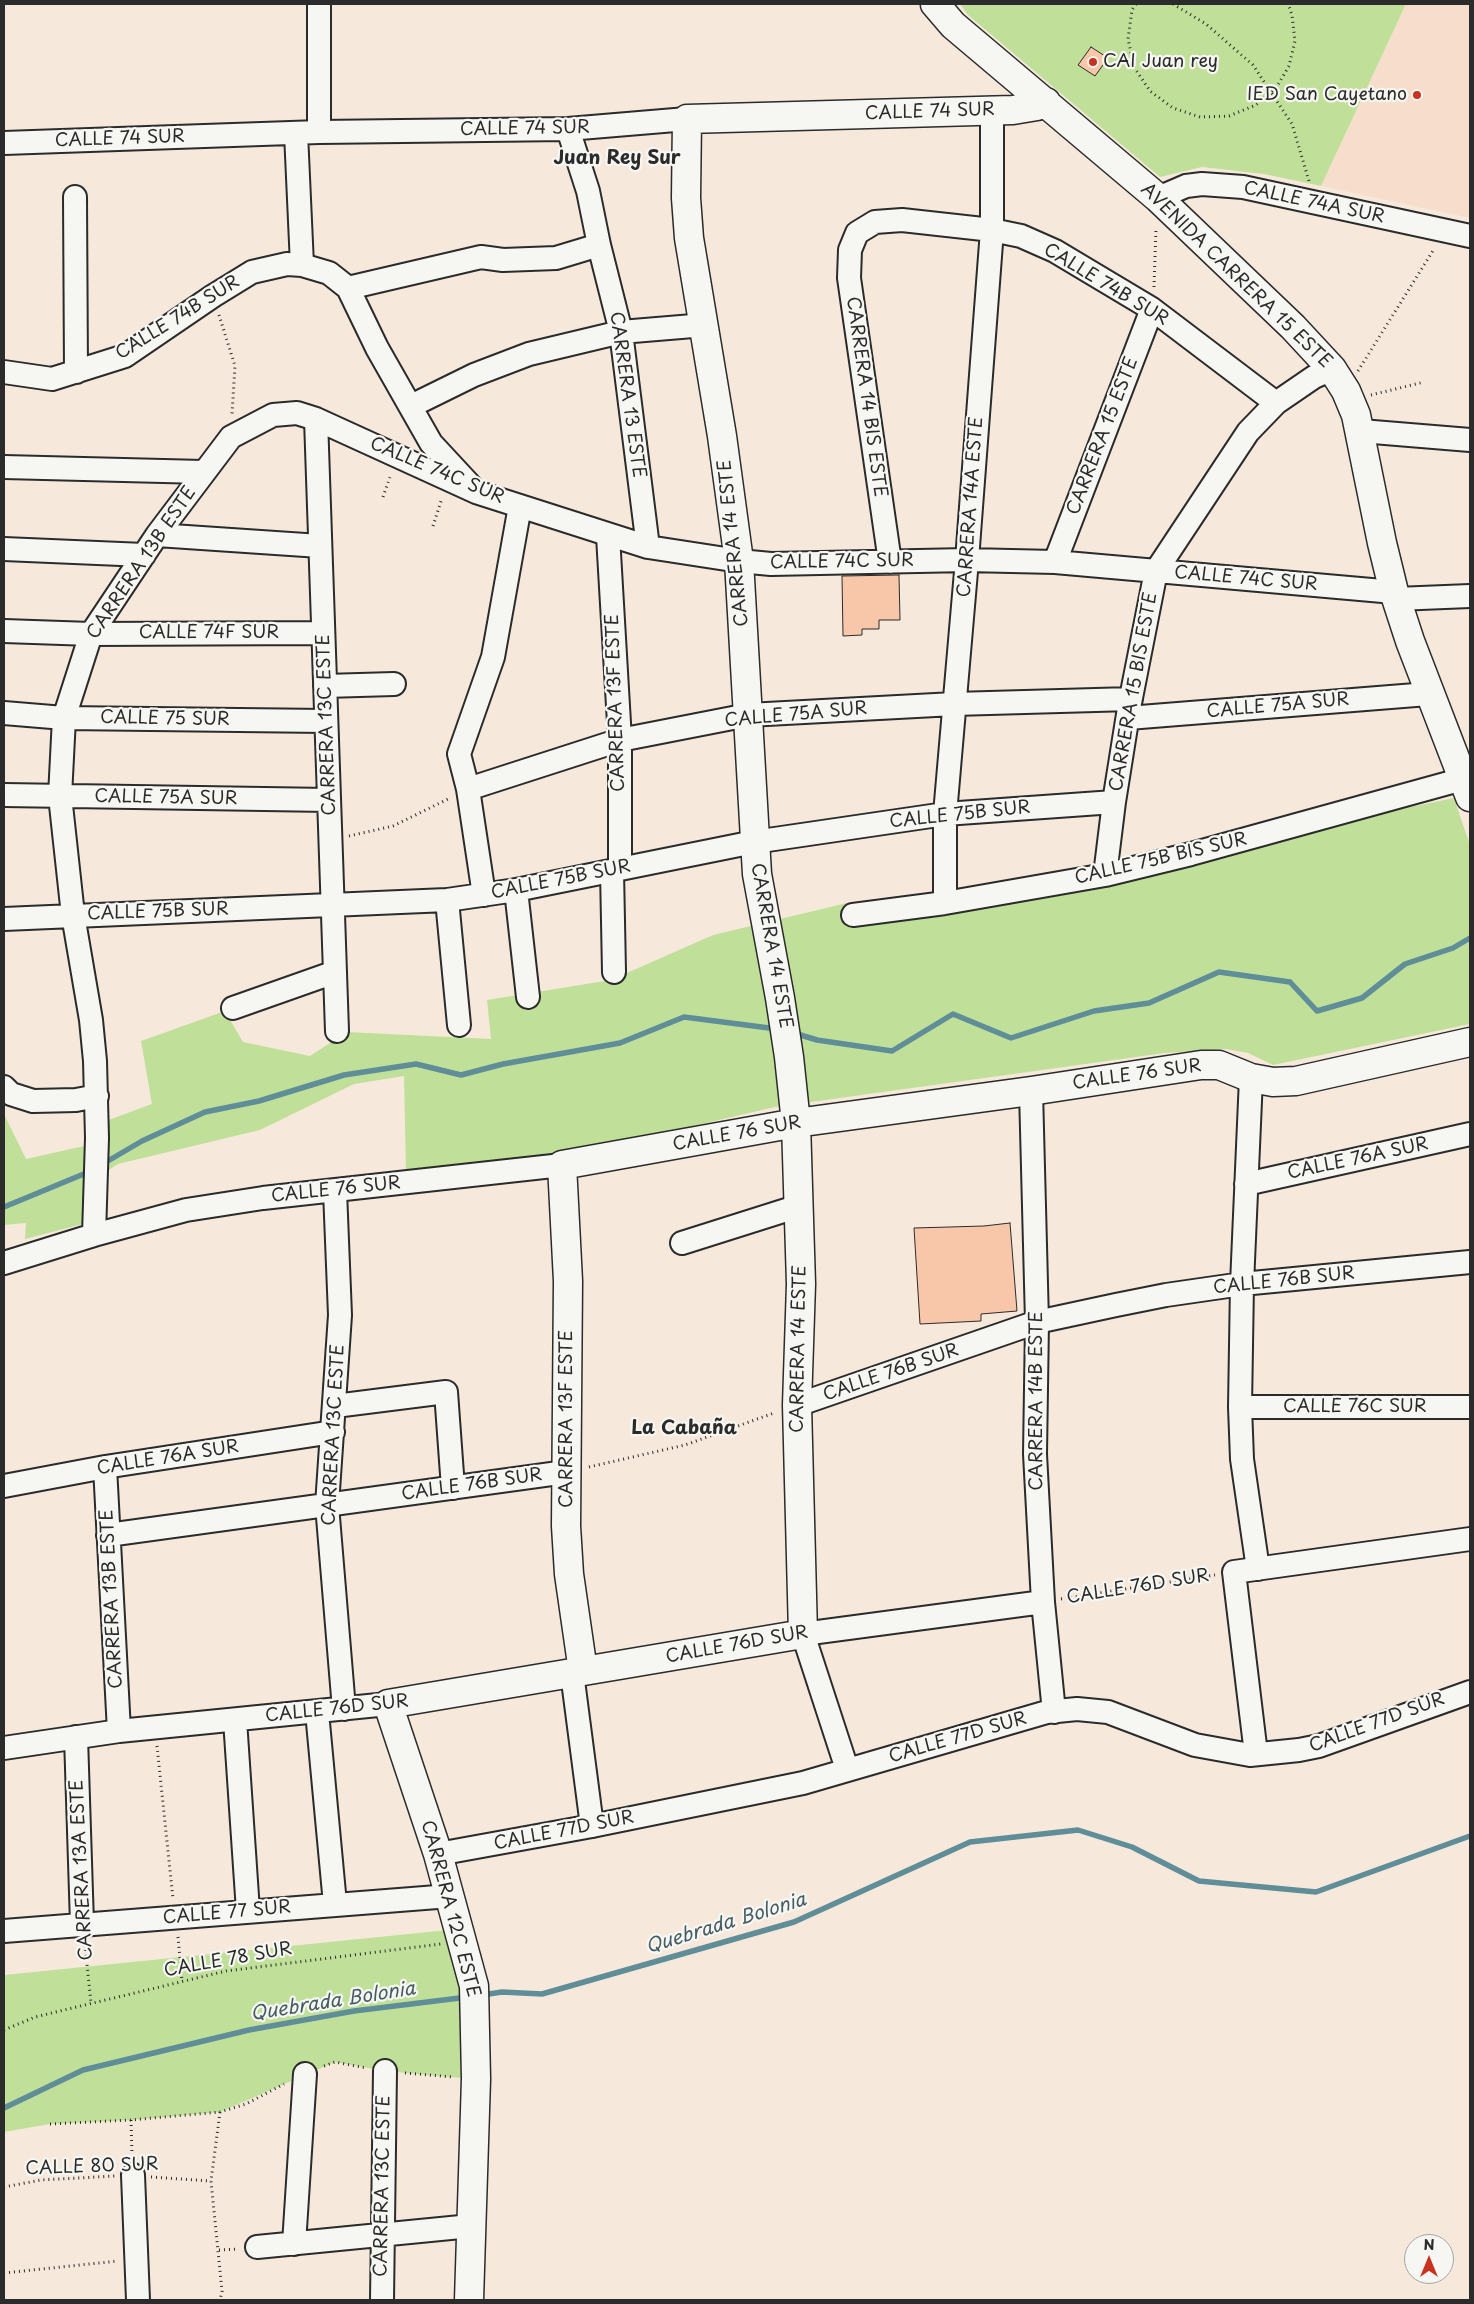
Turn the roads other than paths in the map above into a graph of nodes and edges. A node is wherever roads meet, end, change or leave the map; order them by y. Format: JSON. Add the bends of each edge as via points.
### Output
{"nodes":[{"id":1,"x":318,"y":4,"type":"edge"},
{"id":2,"x":935,"y":4,"type":"edge"},
{"id":3,"x":1046,"y":102,"type":"junction"},
{"id":4,"x":992,"y":110,"type":"junction"},
{"id":5,"x":686,"y":119,"type":"junction"},
{"id":6,"x":568,"y":129,"type":"junction"},
{"id":7,"x":319,"y":132,"type":"junction"},
{"id":8,"x":296,"y":133,"type":"junction"},
{"id":9,"x":4,"y":143,"type":"edge"},
{"id":10,"x":75,"y":197,"type":"dead end"},
{"id":11,"x":1158,"y":198,"type":"junction"},
{"id":12,"x":992,"y":230,"type":"junction"},
{"id":13,"x":857,"y":233,"type":"joint"},
{"id":14,"x":1470,"y":236,"type":"edge"},
{"id":15,"x":598,"y":245,"type":"junction"},
{"id":16,"x":302,"y":265,"type":"junction"},
{"id":17,"x":348,"y":288,"type":"junction"},
{"id":18,"x":1152,"y":309,"type":"junction"},
{"id":19,"x":705,"y":325,"type":"junction"},
{"id":20,"x":622,"y":332,"type":"junction"},
{"id":21,"x":4,"y":372,"type":"edge"},
{"id":22,"x":76,"y":372,"type":"junction"},
{"id":23,"x":1343,"y":387,"type":"junction"},
{"id":24,"x":1276,"y":403,"type":"junction"},
{"id":25,"x":410,"y":406,"type":"junction"},
{"id":26,"x":316,"y":419,"type":"junction"},
{"id":27,"x":1361,"y":431,"type":"junction"},
{"id":28,"x":230,"y":437,"type":"joint"},
{"id":29,"x":1470,"y":440,"type":"edge"},
{"id":30,"x":4,"y":466,"type":"edge"},
{"id":31,"x":203,"y":472,"type":"junction"},
{"id":32,"x":476,"y":492,"type":"junction"},
{"id":33,"x":520,"y":506,"type":"junction"},
{"id":34,"x":157,"y":535,"type":"junction"},
{"id":35,"x":608,"y":536,"type":"junction"},
{"id":36,"x":320,"y":546,"type":"junction"},
{"id":37,"x":648,"y":547,"type":"junction"},
{"id":38,"x":4,"y":549,"type":"edge"},
{"id":39,"x":144,"y":555,"type":"junction"},
{"id":40,"x":967,"y":560,"type":"junction"},
{"id":41,"x":738,"y":562,"type":"junction"},
{"id":42,"x":890,"y":562,"type":"junction"},
{"id":43,"x":1054,"y":562,"type":"junction"},
{"id":44,"x":1156,"y":571,"type":"junction"},
{"id":45,"x":1395,"y":596,"type":"junction"},
{"id":46,"x":1470,"y":596,"type":"edge"},
{"id":47,"x":4,"y":631,"type":"edge"},
{"id":48,"x":324,"y":633,"type":"junction"},
{"id":49,"x":90,"y":634,"type":"junction"},
{"id":50,"x":394,"y":684,"type":"dead end"},
{"id":51,"x":325,"y":686,"type":"junction"},
{"id":52,"x":1428,"y":694,"type":"junction"},
{"id":53,"x":954,"y":704,"type":"junction"},
{"id":54,"x":1130,"y":708,"type":"junction"},
{"id":55,"x":4,"y":713,"type":"edge"},
{"id":56,"x":748,"y":714,"type":"junction"},
{"id":57,"x":64,"y":718,"type":"junction"},
{"id":58,"x":326,"y":721,"type":"junction"},
{"id":59,"x":620,"y":740,"type":"junction"},
{"id":60,"x":1467,"y":788,"type":"edge"},
{"id":61,"x":468,"y":789,"type":"junction"},
{"id":62,"x":4,"y":794,"type":"edge"},
{"id":63,"x":60,"y":796,"type":"junction"},
{"id":64,"x":329,"y":800,"type":"junction"},
{"id":65,"x":1114,"y":802,"type":"junction"},
{"id":66,"x":944,"y":814,"type":"junction"},
{"id":67,"x":754,"y":842,"type":"junction"},
{"id":68,"x":616,"y":870,"type":"junction"},
{"id":69,"x":1105,"y":875,"type":"junction"},
{"id":70,"x":516,"y":890,"type":"junction"},
{"id":71,"x":484,"y":895,"type":"junction"},
{"id":72,"x":447,"y":900,"type":"junction"},
{"id":73,"x":946,"y":902,"type":"junction"},
{"id":74,"x":333,"y":904,"type":"junction"},
{"id":75,"x":73,"y":916,"type":"junction"},
{"id":76,"x":853,"y":916,"type":"dead end"},
{"id":77,"x":4,"y":918,"type":"edge"},
{"id":78,"x":335,"y":972,"type":"junction"},
{"id":79,"x":614,"y":972,"type":"dead end"},
{"id":80,"x":528,"y":997,"type":"dead end"},
{"id":81,"x":233,"y":1008,"type":"dead end"},
{"id":82,"x":458,"y":1025,"type":"dead end"},
{"id":83,"x":337,"y":1031,"type":"dead end"},
{"id":84,"x":1470,"y":1042,"type":"edge"},
{"id":85,"x":1251,"y":1078,"type":"junction"},
{"id":86,"x":7,"y":1090,"type":"edge"},
{"id":87,"x":1031,"y":1091,"type":"junction"},
{"id":88,"x":97,"y":1096,"type":"junction"},
{"id":89,"x":796,"y":1123,"type":"junction"},
{"id":90,"x":1470,"y":1134,"type":"edge"},
{"id":91,"x":562,"y":1165,"type":"junction"},
{"id":92,"x":1246,"y":1184,"type":"junction"},
{"id":93,"x":335,"y":1190,"type":"junction"},
{"id":94,"x":799,"y":1206,"type":"junction"},
{"id":95,"x":94,"y":1235,"type":"junction"},
{"id":96,"x":682,"y":1243,"type":"dead end"},
{"id":97,"x":1470,"y":1262,"type":"edge"},
{"id":98,"x":4,"y":1263,"type":"edge"},
{"id":99,"x":1242,"y":1284,"type":"junction"},
{"id":100,"x":1038,"y":1322,"type":"junction"},
{"id":101,"x":797,"y":1405,"type":"junction"},
{"id":102,"x":335,"y":1406,"type":"junction"},
{"id":103,"x":1240,"y":1407,"type":"junction"},
{"id":104,"x":1470,"y":1407,"type":"edge"},
{"id":105,"x":333,"y":1432,"type":"junction"},
{"id":106,"x":105,"y":1467,"type":"junction"},
{"id":107,"x":566,"y":1472,"type":"junction"},
{"id":108,"x":4,"y":1486,"type":"edge"},
{"id":109,"x":453,"y":1488,"type":"junction"},
{"id":110,"x":327,"y":1505,"type":"junction"},
{"id":111,"x":108,"y":1535,"type":"junction"},
{"id":112,"x":1470,"y":1539,"type":"edge"},
{"id":113,"x":1258,"y":1569,"type":"junction"},
{"id":114,"x":1043,"y":1602,"type":"junction"},
{"id":115,"x":803,"y":1634,"type":"junction"},
{"id":116,"x":578,"y":1672,"type":"junction"},
{"id":117,"x":1470,"y":1692,"type":"edge"},
{"id":118,"x":388,"y":1704,"type":"junction"},
{"id":119,"x":344,"y":1709,"type":"junction"},
{"id":120,"x":317,"y":1712,"type":"junction"},
{"id":121,"x":1054,"y":1712,"type":"junction"},
{"id":122,"x":234,"y":1720,"type":"junction"},
{"id":123,"x":119,"y":1731,"type":"junction"},
{"id":124,"x":76,"y":1737,"type":"junction"},
{"id":125,"x":4,"y":1748,"type":"edge"},
{"id":126,"x":1256,"y":1754,"type":"junction"},
{"id":127,"x":847,"y":1769,"type":"junction"},
{"id":128,"x":592,"y":1826,"type":"junction"},
{"id":129,"x":438,"y":1854,"type":"junction"},
{"id":130,"x":450,"y":1896,"type":"junction"},
{"id":131,"x":335,"y":1904,"type":"junction"},
{"id":132,"x":248,"y":1911,"type":"junction"},
{"id":133,"x":82,"y":1924,"type":"junction"},
{"id":134,"x":4,"y":1930,"type":"edge"},
{"id":135,"x":385,"y":2071,"type":"road end"},
{"id":136,"x":305,"y":2074,"type":"road end"},
{"id":137,"x":133,"y":2176,"type":"road end"},
{"id":138,"x":471,"y":2226,"type":"junction"},
{"id":139,"x":382,"y":2235,"type":"junction"},
{"id":140,"x":294,"y":2244,"type":"junction"},
{"id":141,"x":257,"y":2247,"type":"dead end"},
{"id":142,"x":138,"y":2300,"type":"edge"},
{"id":143,"x":382,"y":2300,"type":"edge"},
{"id":144,"x":469,"y":2300,"type":"edge"}],
"edges":[{"from":1,"to":7,"type":"street"},
{"from":2,"to":3,"type":"street","name":"AVENIDA CARRERA 15 ESTE","via":[[953,25]]},
{"from":3,"to":4,"type":"street","name":"CALLE 74 SUR","via":[[1024,109]]},
{"from":3,"to":11,"type":"street","name":"AVENIDA CARRERA 15 ESTE"},
{"from":4,"to":5,"type":"street","name":"CALLE 74 SUR"},
{"from":4,"to":12,"type":"street","name":"CARRERA 14A ESTE"},
{"from":5,"to":6,"type":"street","name":"CALLE 74 SUR"},
{"from":5,"to":19,"type":"street","name":"CARRERA 14 ESTE","via":[[689,238]]},
{"from":6,"to":7,"type":"street","name":"CALLE 74 SUR"},
{"from":6,"to":15,"type":"street","name":"CARRERA 13 ESTE","via":[[588,191]]},
{"from":7,"to":8,"type":"street","name":"CALLE 74 SUR"},
{"from":8,"to":9,"type":"street","name":"CALLE 74 SUR"},
{"from":8,"to":16,"type":"street"},
{"from":10,"to":22,"type":"street"},
{"from":11,"to":14,"type":"street","name":"CALLE 74A SUR","via":[[1186,186],[1243,187]]},
{"from":11,"to":23,"type":"street","name":"AVENIDA CARRERA 15 ESTE","via":[[1293,328]]},
{"from":12,"to":13,"type":"street","name":"CALLE 74B SUR","via":[[902,220],[874,222]]},
{"from":12,"to":18,"type":"street","name":"CALLE 74B SUR","via":[[1021,236],[1054,251]]},
{"from":12,"to":40,"type":"street","name":"CARRERA 14A ESTE"},
{"from":13,"to":42,"type":"street","name":"CARRERA 14 BIS ESTE","via":[[850,250],[849,278]]},
{"from":15,"to":17,"type":"street","via":[[556,258],[503,260],[482,257]]},
{"from":15,"to":20,"type":"street","name":"CARRERA 13 ESTE"},
{"from":16,"to":17,"type":"street","name":"CALLE 74B SUR","via":[[329,273]]},
{"from":16,"to":22,"type":"street","name":"CALLE 74B SUR","via":[[287,264],[252,272],[125,356]]},
{"from":17,"to":25,"type":"street","name":"CALLE 74B SUR"},
{"from":18,"to":24,"type":"street","name":"CALLE 74B SUR"},
{"from":18,"to":43,"type":"street","name":"CARRERA 15 ESTE"},
{"from":19,"to":20,"type":"street"},
{"from":19,"to":41,"type":"street","name":"CARRERA 14 ESTE"},
{"from":20,"to":25,"type":"street","via":[[529,354],[474,375]]},
{"from":20,"to":37,"type":"street","name":"CARRERA 13 ESTE"},
{"from":21,"to":22,"type":"street","name":"CALLE 74B SUR","via":[[52,379]]},
{"from":23,"to":24,"type":"street","name":"CARRERA 15 BIS ESTE","via":[[1314,376]]},
{"from":23,"to":27,"type":"street","name":"AVENIDA CARRERA 15 ESTE"},
{"from":24,"to":44,"type":"street","name":"CARRERA 15 BIS ESTE","via":[[1248,432],[1223,467]]},
{"from":25,"to":32,"type":"street","name":"CALLE 74B SUR","via":[[431,443]]},
{"from":26,"to":28,"type":"street","name":"CALLE 74C SUR","via":[[297,413],[273,416]]},
{"from":26,"to":32,"type":"street","name":"CALLE 74C SUR"},
{"from":26,"to":36,"type":"street","name":"CARRERA 13C ESTE"},
{"from":27,"to":29,"type":"street"},
{"from":27,"to":45,"type":"street","name":"AVENIDA CARRERA 15 ESTE"},
{"from":28,"to":31,"type":"street","name":"CARRERA 13B ESTE"},
{"from":30,"to":31,"type":"street"},
{"from":31,"to":34,"type":"street","name":"CARRERA 13B ESTE"},
{"from":32,"to":33,"type":"street","name":"CALLE 74C SUR"},
{"from":33,"to":35,"type":"street","name":"CALLE 74C SUR"},
{"from":33,"to":61,"type":"street","via":[[493,657],[458,754]]},
{"from":34,"to":36,"type":"street"},
{"from":34,"to":39,"type":"street","name":"CARRERA 13B ESTE"},
{"from":35,"to":37,"type":"street","name":"CALLE 74C SUR"},
{"from":35,"to":59,"type":"street","name":"CARRERA 13F ESTE"},
{"from":36,"to":48,"type":"street","name":"CARRERA 13C ESTE"},
{"from":37,"to":41,"type":"street","name":"CALLE 74C SUR"},
{"from":38,"to":39,"type":"street"},
{"from":39,"to":49,"type":"street","name":"CARRERA 13B ESTE"},
{"from":40,"to":42,"type":"street","name":"CALLE 74C SUR"},
{"from":40,"to":43,"type":"street","name":"CALLE 74C SUR"},
{"from":40,"to":53,"type":"street","name":"CARRERA 14A ESTE"},
{"from":41,"to":42,"type":"street","name":"CALLE 74C SUR"},
{"from":41,"to":56,"type":"street","name":"CARRERA 14 ESTE"},
{"from":43,"to":44,"type":"street","name":"CALLE 74C SUR"},
{"from":44,"to":45,"type":"street","name":"CALLE 74C SUR"},
{"from":44,"to":54,"type":"street","name":"CARRERA 15 BIS ESTE"},
{"from":45,"to":46,"type":"street","name":"CALLE 74C SUR"},
{"from":45,"to":52,"type":"street","name":"AVENIDA CARRERA 15 ESTE"},
{"from":47,"to":49,"type":"street","name":"CALLE 74F SUR"},
{"from":48,"to":49,"type":"street","name":"CALLE 74F SUR"},
{"from":48,"to":51,"type":"street","name":"CARRERA 13C ESTE"},
{"from":49,"to":57,"type":"street","name":"CARRERA 13B ESTE"},
{"from":50,"to":51,"type":"street"},
{"from":51,"to":58,"type":"street","name":"CARRERA 13C ESTE"},
{"from":52,"to":54,"type":"street","name":"CALLE 75A SUR"},
{"from":52,"to":60,"type":"street","name":"AVENIDA CARRERA 15 ESTE"},
{"from":53,"to":54,"type":"street","name":"CALLE 75A SUR"},
{"from":53,"to":56,"type":"street","name":"CALLE 75A SUR"},
{"from":53,"to":66,"type":"street","name":"CARRERA 14A ESTE"},
{"from":54,"to":65,"type":"street","name":"CARRERA 15 BIS ESTE"},
{"from":55,"to":57,"type":"street","name":"CALLE 75 SUR"},
{"from":56,"to":59,"type":"street","name":"CALLE 75A SUR"},
{"from":56,"to":67,"type":"street","name":"CARRERA 14 ESTE"},
{"from":57,"to":58,"type":"street","name":"CALLE 75 SUR"},
{"from":57,"to":63,"type":"street","name":"CARRERA 13B ESTE"},
{"from":58,"to":64,"type":"street","name":"CARRERA 13C ESTE"},
{"from":59,"to":61,"type":"street","name":"CALLE 75A SUR"},
{"from":59,"to":68,"type":"street","name":"CARRERA 13F ESTE"},
{"from":60,"to":69,"type":"street","name":"CALLE 75B BIS SUR"},
{"from":61,"to":71,"type":"street"},
{"from":62,"to":63,"type":"street","name":"CALLE 75A SUR"},
{"from":63,"to":64,"type":"street","name":"CALLE 75A SUR"},
{"from":63,"to":75,"type":"street","name":"CARRERA 13B ESTE"},
{"from":64,"to":74,"type":"street","name":"CARRERA 13C ESTE"},
{"from":65,"to":66,"type":"street","name":"CALLE 75B SUR"},
{"from":65,"to":69,"type":"street","name":"CARRERA 15 BIS ESTE"},
{"from":66,"to":67,"type":"street","name":"CALLE 75B SUR"},
{"from":66,"to":73,"type":"street","name":"CARRERA 14A ESTE"},
{"from":67,"to":68,"type":"street","name":"CALLE 75B SUR"},
{"from":67,"to":89,"type":"street","name":"CARRERA 14 ESTE","via":[[761,903],[789,1056]]},
{"from":68,"to":70,"type":"street","name":"CALLE 75B SUR"},
{"from":68,"to":79,"type":"street","name":"CARRERA 13F ESTE"},
{"from":69,"to":73,"type":"street","name":"CALLE 75B BIS SUR"},
{"from":70,"to":71,"type":"street","name":"CALLE 75B SUR"},
{"from":70,"to":80,"type":"street"},
{"from":71,"to":72,"type":"street","name":"CALLE 75B SUR"},
{"from":72,"to":74,"type":"street","name":"CALLE 75B SUR"},
{"from":72,"to":82,"type":"street"},
{"from":73,"to":76,"type":"street","name":"CALLE 75B BIS SUR"},
{"from":74,"to":75,"type":"street","name":"CALLE 75B SUR"},
{"from":74,"to":78,"type":"street","name":"CARRERA 13C ESTE"},
{"from":75,"to":77,"type":"street","name":"CALLE 75B SUR"},
{"from":75,"to":88,"type":"street","name":"CARRERA 13B ESTE","via":[[91,1020]]},
{"from":78,"to":81,"type":"street"},
{"from":78,"to":83,"type":"street","name":"CARRERA 13C ESTE"},
{"from":84,"to":85,"type":"street","name":"CALLE 76 SUR","via":[[1296,1081],[1273,1082]]},
{"from":85,"to":87,"type":"street","name":"CALLE 76 SUR","via":[[1219,1065],[1201,1065]]},
{"from":85,"to":92,"type":"street"},
{"from":86,"to":88,"type":"street","via":[[33,1101]]},
{"from":87,"to":89,"type":"street","name":"CALLE 76 SUR"},
{"from":87,"to":100,"type":"street","name":"CARRERA 14B ESTE"},
{"from":88,"to":95,"type":"street","name":"CARRERA 13B ESTE"},
{"from":89,"to":91,"type":"street","name":"CALLE 76 SUR"},
{"from":89,"to":94,"type":"street","name":"CARRERA 14 ESTE"},
{"from":90,"to":92,"type":"street","name":"CALLE 76A SUR"},
{"from":91,"to":93,"type":"street","name":"CALLE 76 SUR"},
{"from":91,"to":107,"type":"street","name":"CARRERA 13F ESTE","via":[[568,1281]]},
{"from":92,"to":99,"type":"street"},
{"from":93,"to":95,"type":"street","name":"CALLE 76 SUR","via":[[186,1210]]},
{"from":93,"to":102,"type":"street","name":"CARRERA 13C ESTE","via":[[340,1315]]},
{"from":94,"to":96,"type":"street"},
{"from":94,"to":101,"type":"street","name":"CARRERA 14 ESTE","via":[[801,1284]]},
{"from":95,"to":98,"type":"street","name":"CALLE 76 SUR"},
{"from":97,"to":99,"type":"street","name":"CALLE 76B SUR"},
{"from":99,"to":100,"type":"street","name":"CALLE 76B SUR","via":[[1166,1294]]},
{"from":99,"to":103,"type":"street"},
{"from":100,"to":101,"type":"street","name":"CALLE 76B SUR"},
{"from":100,"to":114,"type":"street","name":"CARRERA 14B ESTE","via":[[1035,1454]]},
{"from":101,"to":115,"type":"street","name":"CARRERA 14 ESTE"},
{"from":102,"to":105,"type":"street","name":"CARRERA 13C ESTE"},
{"from":102,"to":109,"type":"street","via":[[446,1392]]},
{"from":103,"to":104,"type":"street","name":"CALLE 76C SUR"},
{"from":103,"to":113,"type":"street","via":[[1242,1459]]},
{"from":105,"to":106,"type":"street","name":"CALLE 76A SUR"},
{"from":105,"to":110,"type":"street","name":"CARRERA 13C ESTE"},
{"from":106,"to":108,"type":"street","name":"CALLE 76A SUR"},
{"from":106,"to":111,"type":"street","name":"CARRERA 13B ESTE"},
{"from":107,"to":109,"type":"street","name":"CALLE 76B SUR"},
{"from":107,"to":116,"type":"street","name":"CARRERA 13F ESTE","via":[[569,1574]]},
{"from":109,"to":110,"type":"street","name":"CALLE 76B SUR"},
{"from":110,"to":111,"type":"street","name":"CALLE 76B SUR"},
{"from":110,"to":119,"type":"street","name":"CARRERA 13C ESTE"},
{"from":111,"to":123,"type":"street","name":"CARRERA 13B ESTE"},
{"from":112,"to":113,"type":"street","name":"CALLE 76D SUR"},
{"from":113,"to":126,"type":"street","name":"CALLE 76D SUR","via":[[1234,1572]]},
{"from":114,"to":115,"type":"street","name":"CALLE 76D SUR"},
{"from":114,"to":121,"type":"street","name":"CARRERA 14B ESTE"},
{"from":115,"to":116,"type":"street","name":"CALLE 76D SUR"},
{"from":115,"to":127,"type":"street","name":"CARRERA 14 ESTE"},
{"from":116,"to":118,"type":"street","name":"CALLE 76D SUR"},
{"from":116,"to":128,"type":"street"},
{"from":117,"to":126,"type":"street","name":"CALLE 77D SUR","via":[[1319,1746]]},
{"from":118,"to":119,"type":"street","name":"CALLE 76D SUR"},
{"from":118,"to":129,"type":"street","name":"CARRERA 12C ESTE"},
{"from":119,"to":120,"type":"street","name":"CALLE 76D SUR"},
{"from":120,"to":122,"type":"street","name":"CALLE 76D SUR"},
{"from":120,"to":131,"type":"street"},
{"from":121,"to":126,"type":"street","name":"CALLE 77D SUR","via":[[1078,1709],[1108,1712],[1195,1745]]},
{"from":121,"to":127,"type":"street","name":"CALLE 77D SUR"},
{"from":122,"to":123,"type":"street","name":"CALLE 76D SUR"},
{"from":122,"to":132,"type":"street"},
{"from":123,"to":124,"type":"street","name":"CALLE 76D SUR"},
{"from":124,"to":125,"type":"street","name":"CALLE 76D SUR"},
{"from":124,"to":133,"type":"street","name":"CARRERA 13A ESTE"},
{"from":127,"to":128,"type":"street","name":"CALLE 77D SUR","via":[[803,1783]]},
{"from":128,"to":129,"type":"street","name":"CALLE 77D SUR"},
{"from":129,"to":130,"type":"street","name":"CARRERA 12C ESTE"},
{"from":130,"to":131,"type":"street","name":"CALLE 77 SUR"},
{"from":130,"to":138,"type":"street","name":"CARRERA 12C ESTE","via":[[475,1997]]},
{"from":131,"to":132,"type":"street","name":"CALLE 77 SUR"},
{"from":132,"to":133,"type":"street","name":"CALLE 77 SUR"},
{"from":133,"to":134,"type":"street","name":"CALLE 77 SUR"},
{"from":135,"to":139,"type":"street","name":"CARRERA 13C ESTE"},
{"from":136,"to":140,"type":"street"},
{"from":137,"to":142,"type":"street"},
{"from":138,"to":139,"type":"street"},
{"from":138,"to":144,"type":"street","name":"CARRERA 12C ESTE"},
{"from":139,"to":140,"type":"street"},
{"from":139,"to":143,"type":"street","name":"CARRERA 13C ESTE"},
{"from":140,"to":141,"type":"street"}]}
